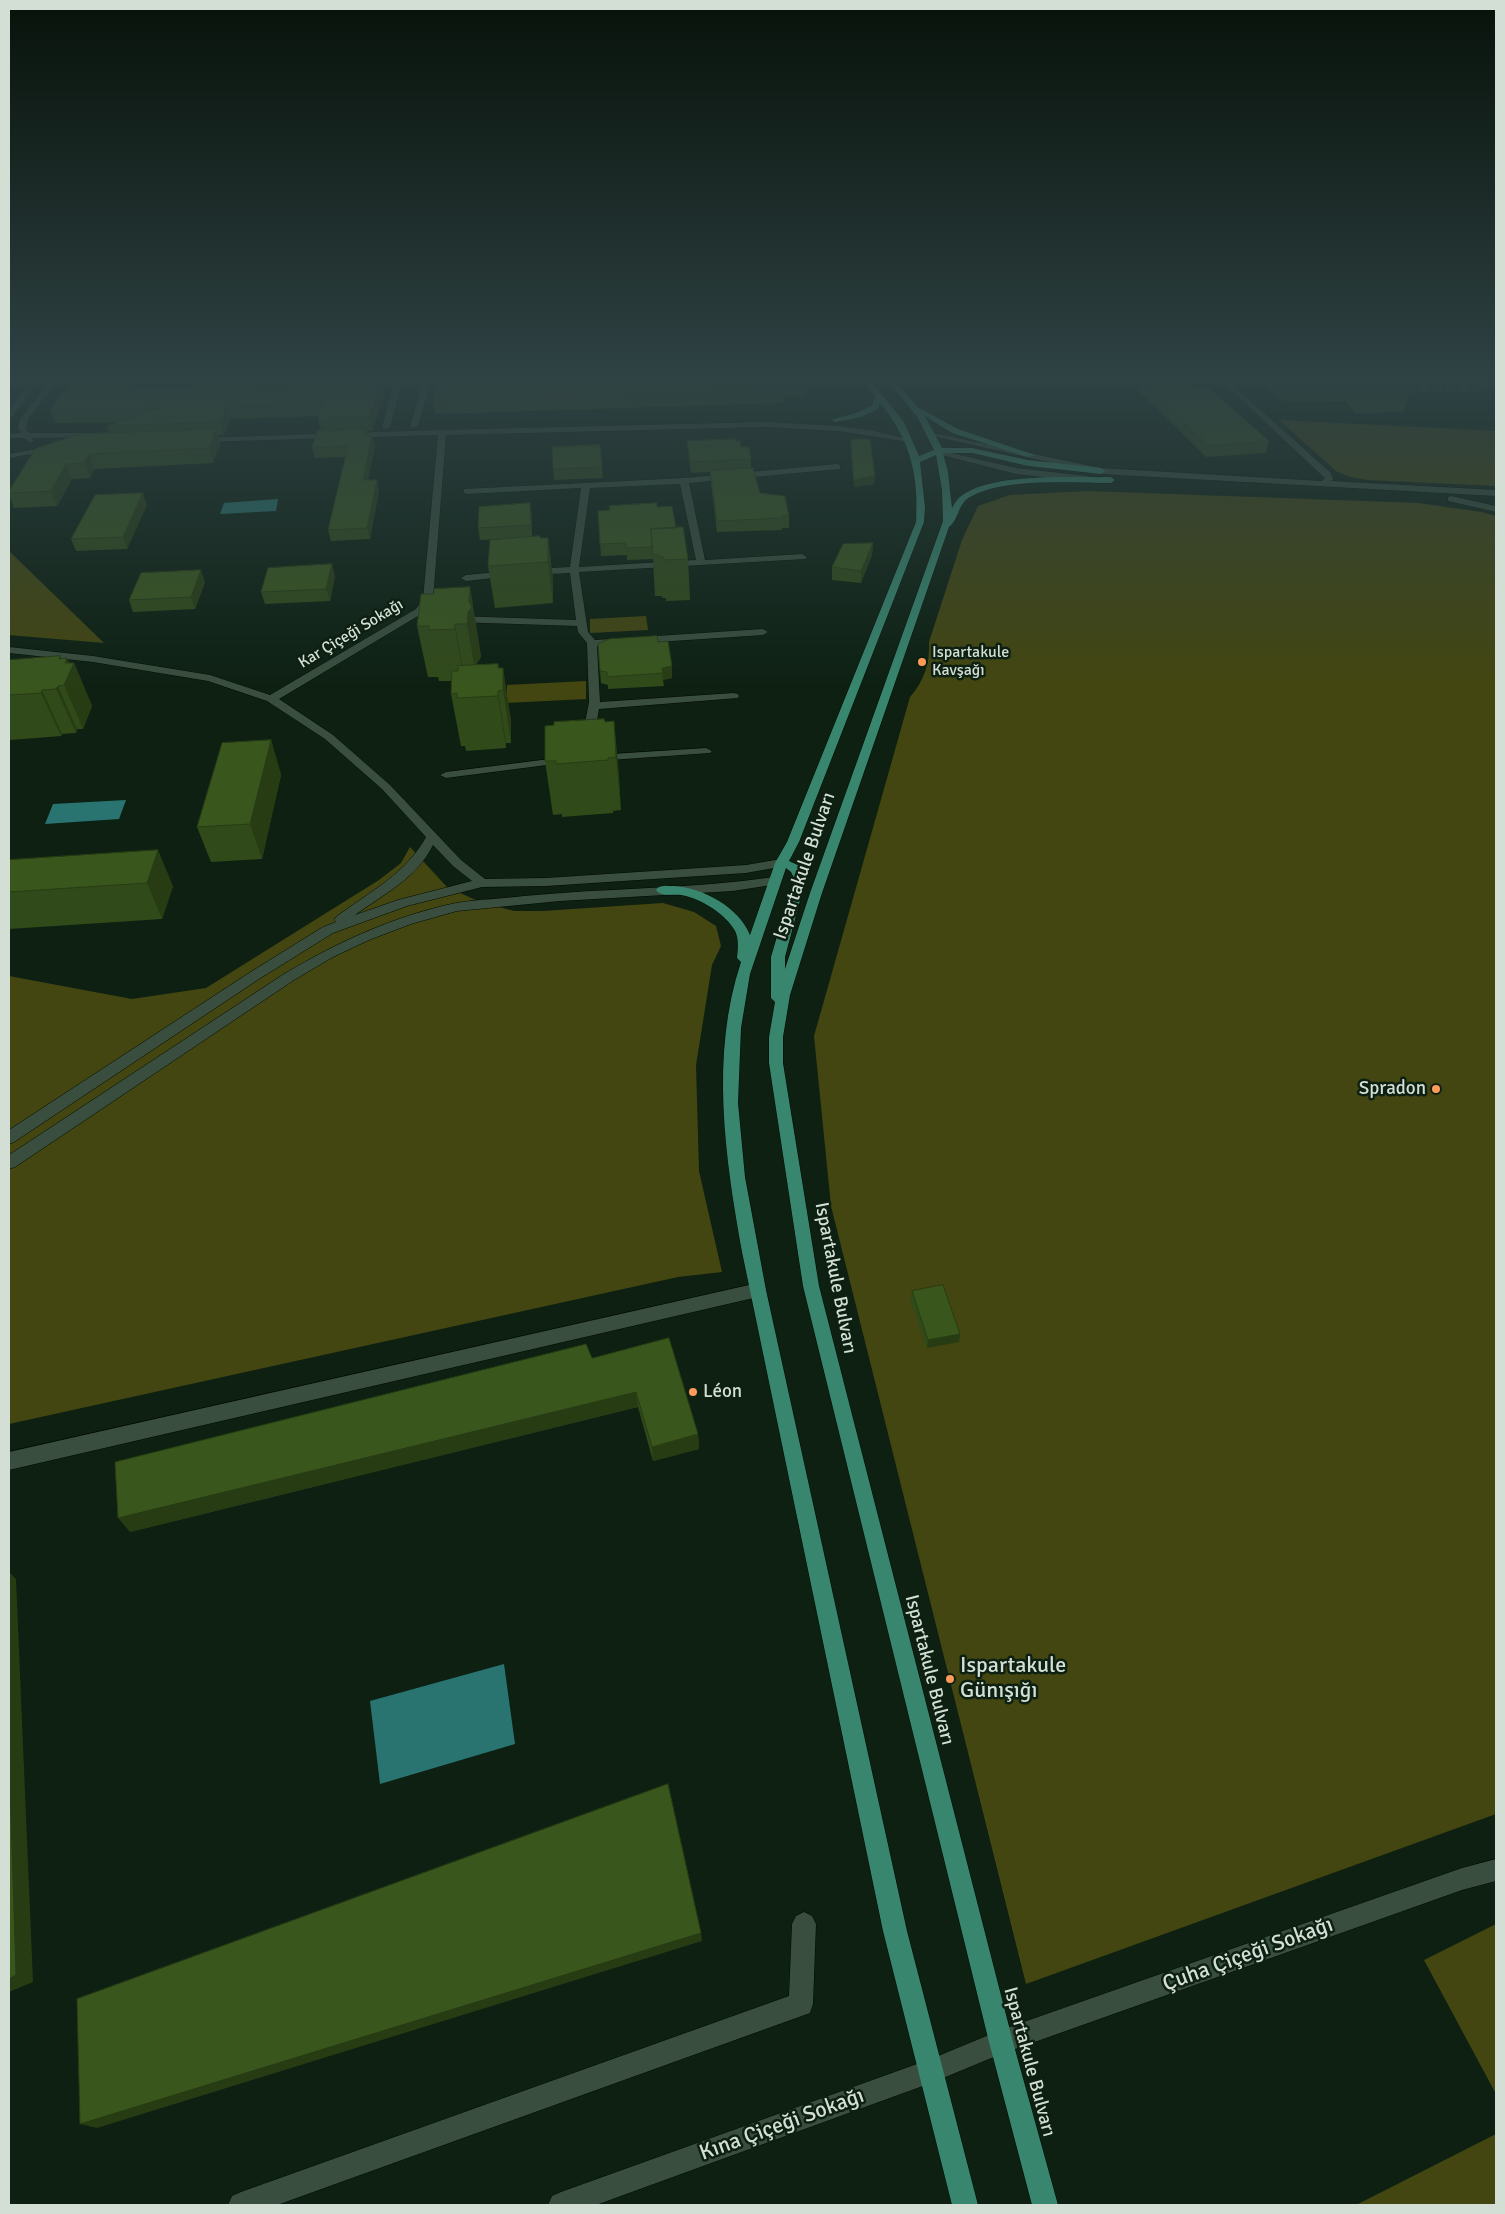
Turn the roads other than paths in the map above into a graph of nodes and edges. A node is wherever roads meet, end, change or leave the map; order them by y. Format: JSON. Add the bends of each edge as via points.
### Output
{"nodes":[{"id":1,"x":438,"y":482,"type":"edge"},
{"id":2,"x":652,"y":482,"type":"edge"},
{"id":3,"x":684,"y":482,"type":"edge"},
{"id":4,"x":919,"y":482,"type":"edge"},
{"id":5,"x":944,"y":482,"type":"edge"},
{"id":6,"x":1049,"y":482,"type":"edge"},
{"id":7,"x":1157,"y":482,"type":"edge"},
{"id":8,"x":1286,"y":482,"type":"edge"},
{"id":9,"x":1316,"y":482,"type":"edge"},
{"id":10,"x":1330,"y":482,"type":"edge"},
{"id":11,"x":586,"y":485,"type":"junction"},
{"id":12,"x":467,"y":491,"type":"dead end"},
{"id":13,"x":1494,"y":493,"type":"edge"},
{"id":14,"x":1462,"y":500,"type":"junction"},
{"id":15,"x":1496,"y":502,"type":"edge"},
{"id":16,"x":1496,"y":509,"type":"edge"},
{"id":17,"x":946,"y":528,"type":"junction"},
{"id":18,"x":802,"y":557,"type":"dead end"},
{"id":19,"x":701,"y":562,"type":"junction"},
{"id":20,"x":574,"y":569,"type":"junction"},
{"id":21,"x":466,"y":578,"type":"dead end"},
{"id":22,"x":456,"y":619,"type":"edge"},
{"id":23,"x":583,"y":623,"type":"junction"},
{"id":24,"x":763,"y":632,"type":"dead end"},
{"id":25,"x":592,"y":643,"type":"junction"},
{"id":26,"x":9,"y":650,"type":"edge"},
{"id":27,"x":734,"y":696,"type":"dead end"},
{"id":28,"x":271,"y":699,"type":"junction"},
{"id":29,"x":596,"y":706,"type":"junction"},
{"id":30,"x":706,"y":751,"type":"dead end"},
{"id":31,"x":578,"y":752,"type":"junction"},
{"id":32,"x":446,"y":775,"type":"dead end"},
{"id":33,"x":432,"y":836,"type":"junction"},
{"id":34,"x":781,"y":863,"type":"junction"},
{"id":35,"x":826,"y":868,"type":"junction"},
{"id":36,"x":800,"y":878,"type":"junction"},
{"id":37,"x":774,"y":881,"type":"junction"},
{"id":38,"x":482,"y":883,"type":"junction"},
{"id":39,"x":662,"y":890,"type":"junction"},
{"id":40,"x":457,"y":907,"type":"junction"},
{"id":41,"x":327,"y":931,"type":"junction"},
{"id":42,"x":740,"y":987,"type":"junction"},
{"id":43,"x":776,"y":1037,"type":"junction"},
{"id":44,"x":9,"y":1138,"type":"edge"},
{"id":45,"x":9,"y":1163,"type":"edge"},
{"id":46,"x":758,"y":1290,"type":"junction"},
{"id":47,"x":9,"y":1461,"type":"edge"},
{"id":48,"x":1496,"y":1870,"type":"edge"},
{"id":49,"x":804,"y":1924,"type":"dead end"},
{"id":50,"x":1001,"y":2042,"type":"junction"},
{"id":51,"x":931,"y":2071,"type":"junction"},
{"id":52,"x":241,"y":2205,"type":"edge"},
{"id":53,"x":561,"y":2205,"type":"edge"},
{"id":54,"x":965,"y":2205,"type":"edge"},
{"id":55,"x":1045,"y":2205,"type":"edge"}],
"edges":[{"from":1,"to":28,"type":"street","name":"Kar Çiçeği Sokağı","via":[[428,599],[420,610]]},
{"from":2,"to":11,"type":"street"},
{"from":3,"to":19,"type":"street"},
{"from":4,"to":34,"type":"main road","name":"Ispartakule Bulvarı","via":[[920,522],[793,842]]},
{"from":5,"to":17,"type":"main road","name":"Ispartakule Bulvarı","via":[[948,515]]},
{"from":6,"to":17,"type":"main road","via":[[1004,484],[982,489],[962,500]]},
{"from":7,"to":14,"type":"street"},
{"from":8,"to":9,"type":"street"},
{"from":10,"to":13,"type":"street"},
{"from":11,"to":12,"type":"street"},
{"from":11,"to":20,"type":"street"},
{"from":14,"to":15,"type":"street"},
{"from":14,"to":16,"type":"street"},
{"from":17,"to":35,"type":"main road","name":"Ispartakule Bulvarı"},
{"from":18,"to":19,"type":"street"},
{"from":19,"to":20,"type":"street"},
{"from":20,"to":21,"type":"street"},
{"from":20,"to":23,"type":"street"},
{"from":22,"to":23,"type":"street"},
{"from":23,"to":25,"type":"street","via":[[583,632]]},
{"from":24,"to":25,"type":"street"},
{"from":25,"to":29,"type":"street"},
{"from":26,"to":28,"type":"street","via":[[93,659],[210,678]]},
{"from":27,"to":29,"type":"street"},
{"from":28,"to":33,"type":"street","via":[[329,737],[386,787]]},
{"from":29,"to":31,"type":"street","via":[[589,737]]},
{"from":30,"to":31,"type":"street"},
{"from":31,"to":32,"type":"street"},
{"from":33,"to":38,"type":"street"},
{"from":33,"to":41,"type":"street","via":[[417,862],[403,877]]},
{"from":34,"to":36,"type":"main road","via":[[793,866]]},
{"from":34,"to":37,"type":"main road","name":"Ispartakule Bulvarı"},
{"from":34,"to":38,"type":"street","via":[[746,869]]},
{"from":35,"to":36,"type":"main road","via":[[815,875]]},
{"from":35,"to":43,"type":"main road","name":"Ispartakule Bulvarı","via":[[783,995]]},
{"from":36,"to":37,"type":"main road"},
{"from":36,"to":43,"type":"main road","via":[[778,957]]},
{"from":37,"to":39,"type":"street","via":[[733,887]]},
{"from":37,"to":42,"type":"main road","name":"Ispartakule Bulvarı"},
{"from":38,"to":40,"type":"street","via":[[477,894]]},
{"from":38,"to":41,"type":"street","via":[[403,903]]},
{"from":39,"to":40,"type":"street","via":[[499,901]]},
{"from":39,"to":42,"type":"main road","via":[[686,892],[700,898],[718,908],[741,929],[745,944]]},
{"from":40,"to":45,"type":"street","via":[[385,928],[328,954]]},
{"from":41,"to":44,"type":"street"},
{"from":42,"to":46,"type":"main road","name":"Ispartakule Bulvarı","via":[[730,1060],[732,1136]]},
{"from":43,"to":50,"type":"main road","name":"Ispartakule Bulvarı","via":[[776,1063],[811,1286]]},
{"from":46,"to":47,"type":"street"},
{"from":46,"to":51,"type":"main road","name":"Ispartakule Bulvarı","via":[[895,1931]]},
{"from":48,"to":50,"type":"street","name":"Çuha Çiçeği Sokağı","via":[[1452,1882]]},
{"from":49,"to":52,"type":"street","via":[[801,2004]]},
{"from":50,"to":51,"type":"street","name":"Kına Çiçeği Sokağı"},
{"from":50,"to":55,"type":"main road","name":"Ispartakule Bulvarı"},
{"from":51,"to":53,"type":"street","name":"Kına Çiçeği Sokağı"},
{"from":51,"to":54,"type":"main road","name":"Ispartakule Bulvarı"}]}
